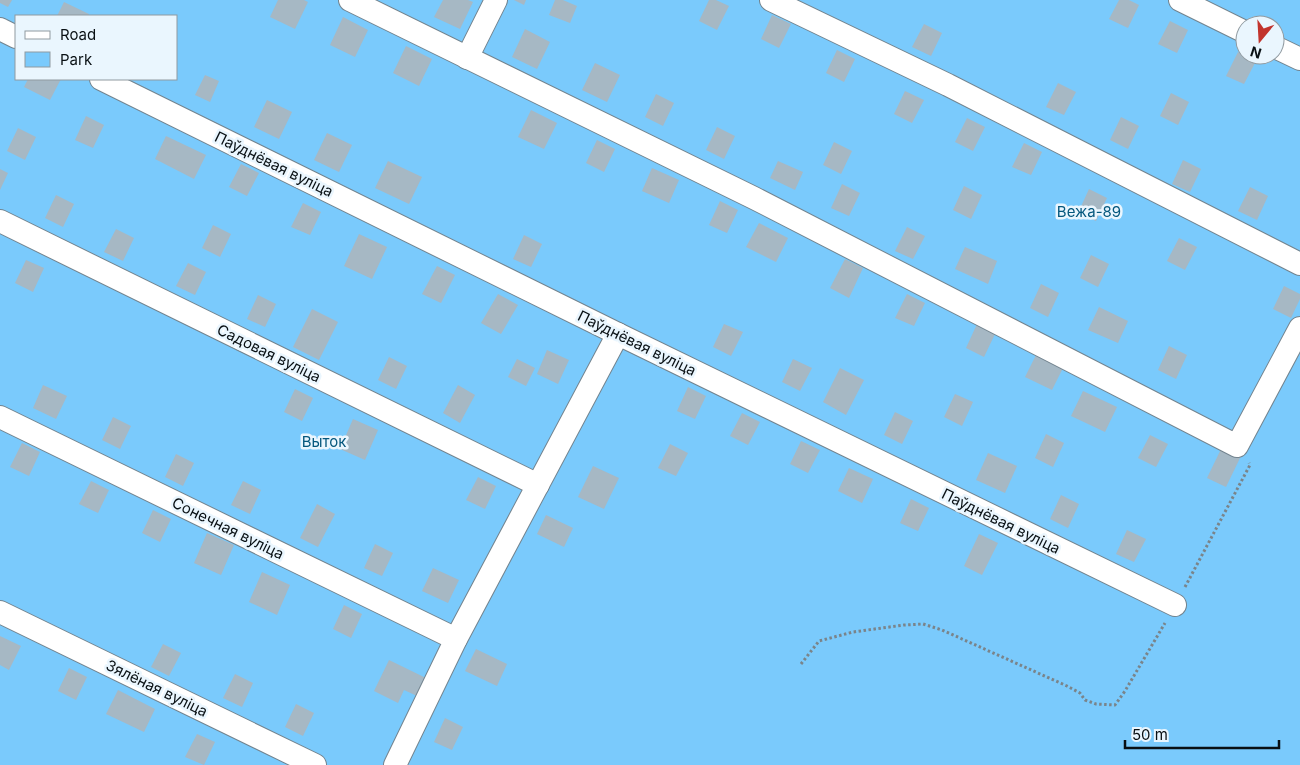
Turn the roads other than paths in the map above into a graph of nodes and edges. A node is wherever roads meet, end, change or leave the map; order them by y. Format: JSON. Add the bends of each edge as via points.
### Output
{"nodes":[{"id":1,"x":350,"y":0,"type":"edge"},
{"id":2,"x":496,"y":0,"type":"edge"},
{"id":3,"x":771,"y":0,"type":"edge"},
{"id":4,"x":1180,"y":0,"type":"edge"},
{"id":5,"x":1235,"y":27,"type":"edge"},
{"id":6,"x":0,"y":29,"type":"edge"},
{"id":7,"x":15,"y":36,"type":"edge"},
{"id":8,"x":1285,"y":52,"type":"edge"},
{"id":9,"x":468,"y":58,"type":"junction"},
{"id":10,"x":1300,"y":60,"type":"edge"},
{"id":11,"x":103,"y":80,"type":"edge"},
{"id":12,"x":0,"y":221,"type":"edge"},
{"id":13,"x":1300,"y":264,"type":"edge"},
{"id":14,"x":1300,"y":328,"type":"edge"},
{"id":15,"x":618,"y":334,"type":"junction"},
{"id":16,"x":0,"y":416,"type":"edge"},
{"id":17,"x":538,"y":485,"type":"junction"},
{"id":18,"x":1175,"y":606,"type":"road end"},
{"id":19,"x":0,"y":612,"type":"edge"},
{"id":20,"x":456,"y":639,"type":"junction"},
{"id":21,"x":314,"y":765,"type":"edge"},
{"id":22,"x":395,"y":765,"type":"edge"}],
"edges":[{"from":1,"to":9,"type":"street"},
{"from":2,"to":9,"type":"street"},
{"from":3,"to":13,"type":"street","via":[[948,85]]},
{"from":4,"to":5,"type":"street"},
{"from":6,"to":7,"type":"street"},
{"from":8,"to":10,"type":"street"},
{"from":9,"to":14,"type":"street","via":[[754,198],[1237,446]]},
{"from":11,"to":15,"type":"street","name":"Паўднёвая вуліца"},
{"from":12,"to":17,"type":"street","name":"Садовая вуліца"},
{"from":15,"to":17,"type":"street"},
{"from":15,"to":18,"type":"street","name":"Паўднёвая вуліца"},
{"from":16,"to":20,"type":"street","name":"Сонечная вуліца"},
{"from":17,"to":20,"type":"street"},
{"from":19,"to":21,"type":"street","name":"Зялёная вуліца"},
{"from":20,"to":22,"type":"street"}]}
